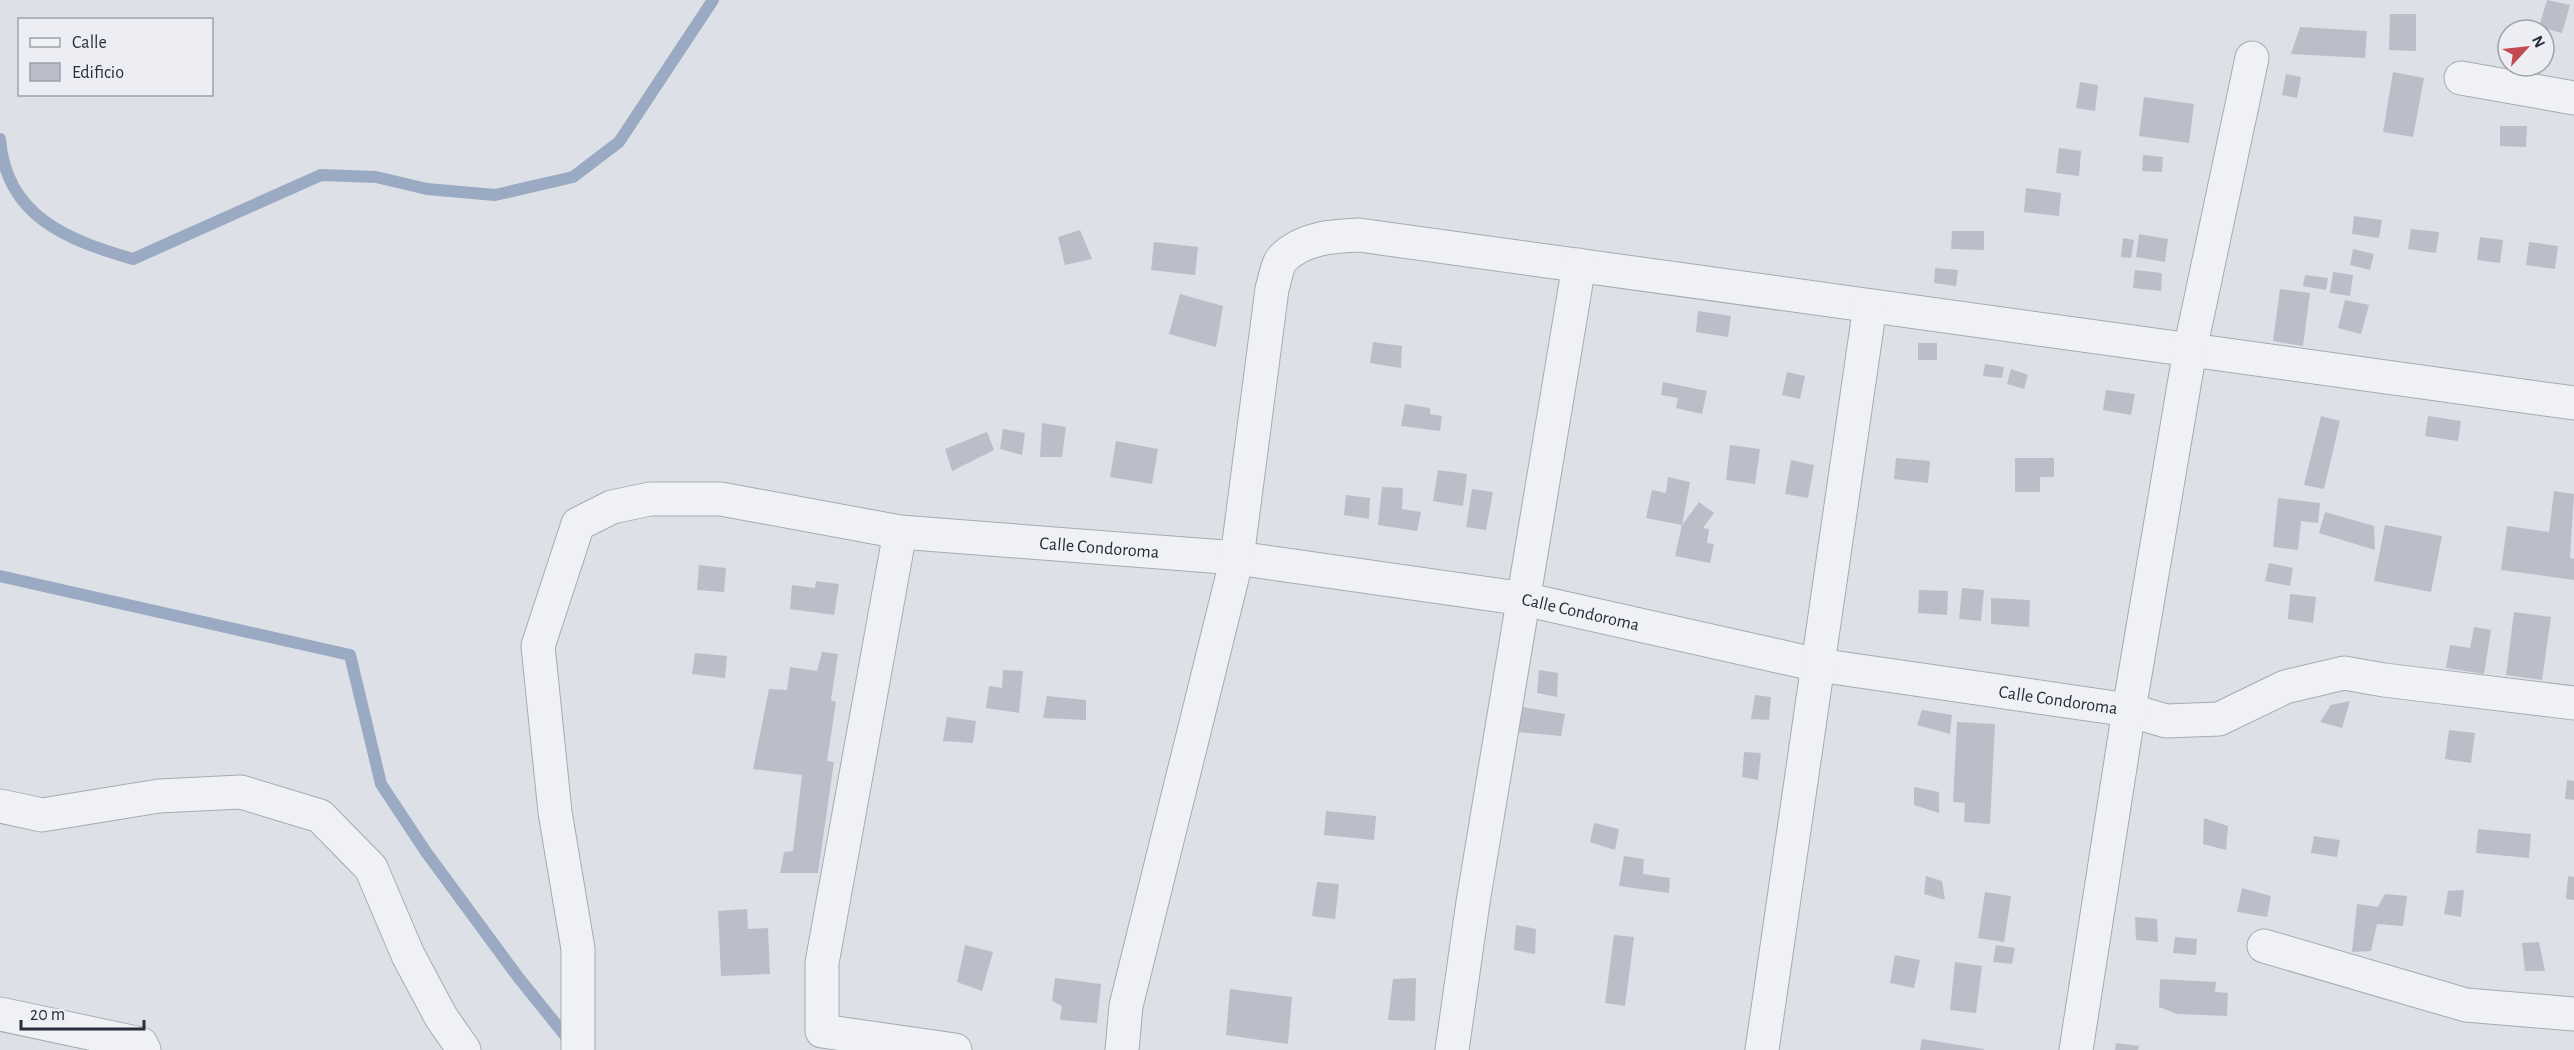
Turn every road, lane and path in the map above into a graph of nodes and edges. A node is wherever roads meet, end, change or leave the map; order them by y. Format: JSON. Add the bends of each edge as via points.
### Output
{"nodes":[{"id":1,"x":2252,"y":58,"type":"dead end"},
{"id":2,"x":2461,"y":78,"type":"dead end"},
{"id":3,"x":2574,"y":98,"type":"edge"},
{"id":4,"x":1579,"y":265,"type":"junction"},
{"id":5,"x":1870,"y":306,"type":"junction"},
{"id":6,"x":2190,"y":350,"type":"junction"},
{"id":7,"x":2574,"y":404,"type":"edge"},
{"id":8,"x":900,"y":532,"type":"junction"},
{"id":9,"x":1237,"y":558,"type":"junction"},
{"id":10,"x":1524,"y":598,"type":"junction"},
{"id":11,"x":1818,"y":665,"type":"junction"},
{"id":12,"x":2574,"y":703,"type":"edge"},
{"id":13,"x":2129,"y":710,"type":"junction"},
{"id":14,"x":0,"y":806,"type":"edge"},
{"id":15,"x":2264,"y":946,"type":"dead end"},
{"id":16,"x":0,"y":1014,"type":"edge"},
{"id":17,"x":2574,"y":1014,"type":"edge"},
{"id":18,"x":144,"y":1050,"type":"edge"},
{"id":19,"x":464,"y":1050,"type":"edge"},
{"id":20,"x":578,"y":1050,"type":"edge"},
{"id":21,"x":955,"y":1050,"type":"edge"},
{"id":22,"x":1122,"y":1050,"type":"edge"},
{"id":23,"x":1452,"y":1050,"type":"edge"},
{"id":24,"x":1762,"y":1050,"type":"edge"},
{"id":25,"x":2076,"y":1050,"type":"edge"}],
"edges":[{"from":1,"to":6,"type":"street"},
{"from":2,"to":3,"type":"street"},
{"from":4,"to":5,"type":"street"},
{"from":4,"to":9,"type":"street","via":[[1359,236],[1331,236],[1302,245],[1282,259],[1272,289]]},
{"from":4,"to":10,"type":"street"},
{"from":5,"to":6,"type":"street"},
{"from":5,"to":11,"type":"street"},
{"from":6,"to":7,"type":"street"},
{"from":6,"to":13,"type":"street"},
{"from":8,"to":9,"type":"street","name":"Calle Condoroma"},
{"from":8,"to":20,"type":"street","name":"Calle Condoroma","via":[[721,499],[650,499],[612,507],[578,524],[538,646],[555,812],[578,949]]},
{"from":8,"to":21,"type":"street","via":[[822,963],[822,1031]]},
{"from":9,"to":10,"type":"street","name":"Calle Condoroma"},
{"from":9,"to":22,"type":"street","via":[[1126,1006]]},
{"from":10,"to":11,"type":"street","name":"Calle Condoroma"},
{"from":10,"to":23,"type":"street"},
{"from":11,"to":13,"type":"street","name":"Calle Condoroma"},
{"from":11,"to":24,"type":"street"},
{"from":12,"to":13,"type":"street","name":"Calle Condoroma","via":[[2344,673],[2285,687],[2220,719],[2166,721]]},
{"from":13,"to":25,"type":"street"},
{"from":14,"to":19,"type":"street","via":[[42,815],[159,796],[242,792],[320,816],[371,868],[408,955],[441,1017]]},
{"from":15,"to":17,"type":"street","via":[[2466,1005]]},
{"from":16,"to":18,"type":"street","via":[[141,1044]]}]}
